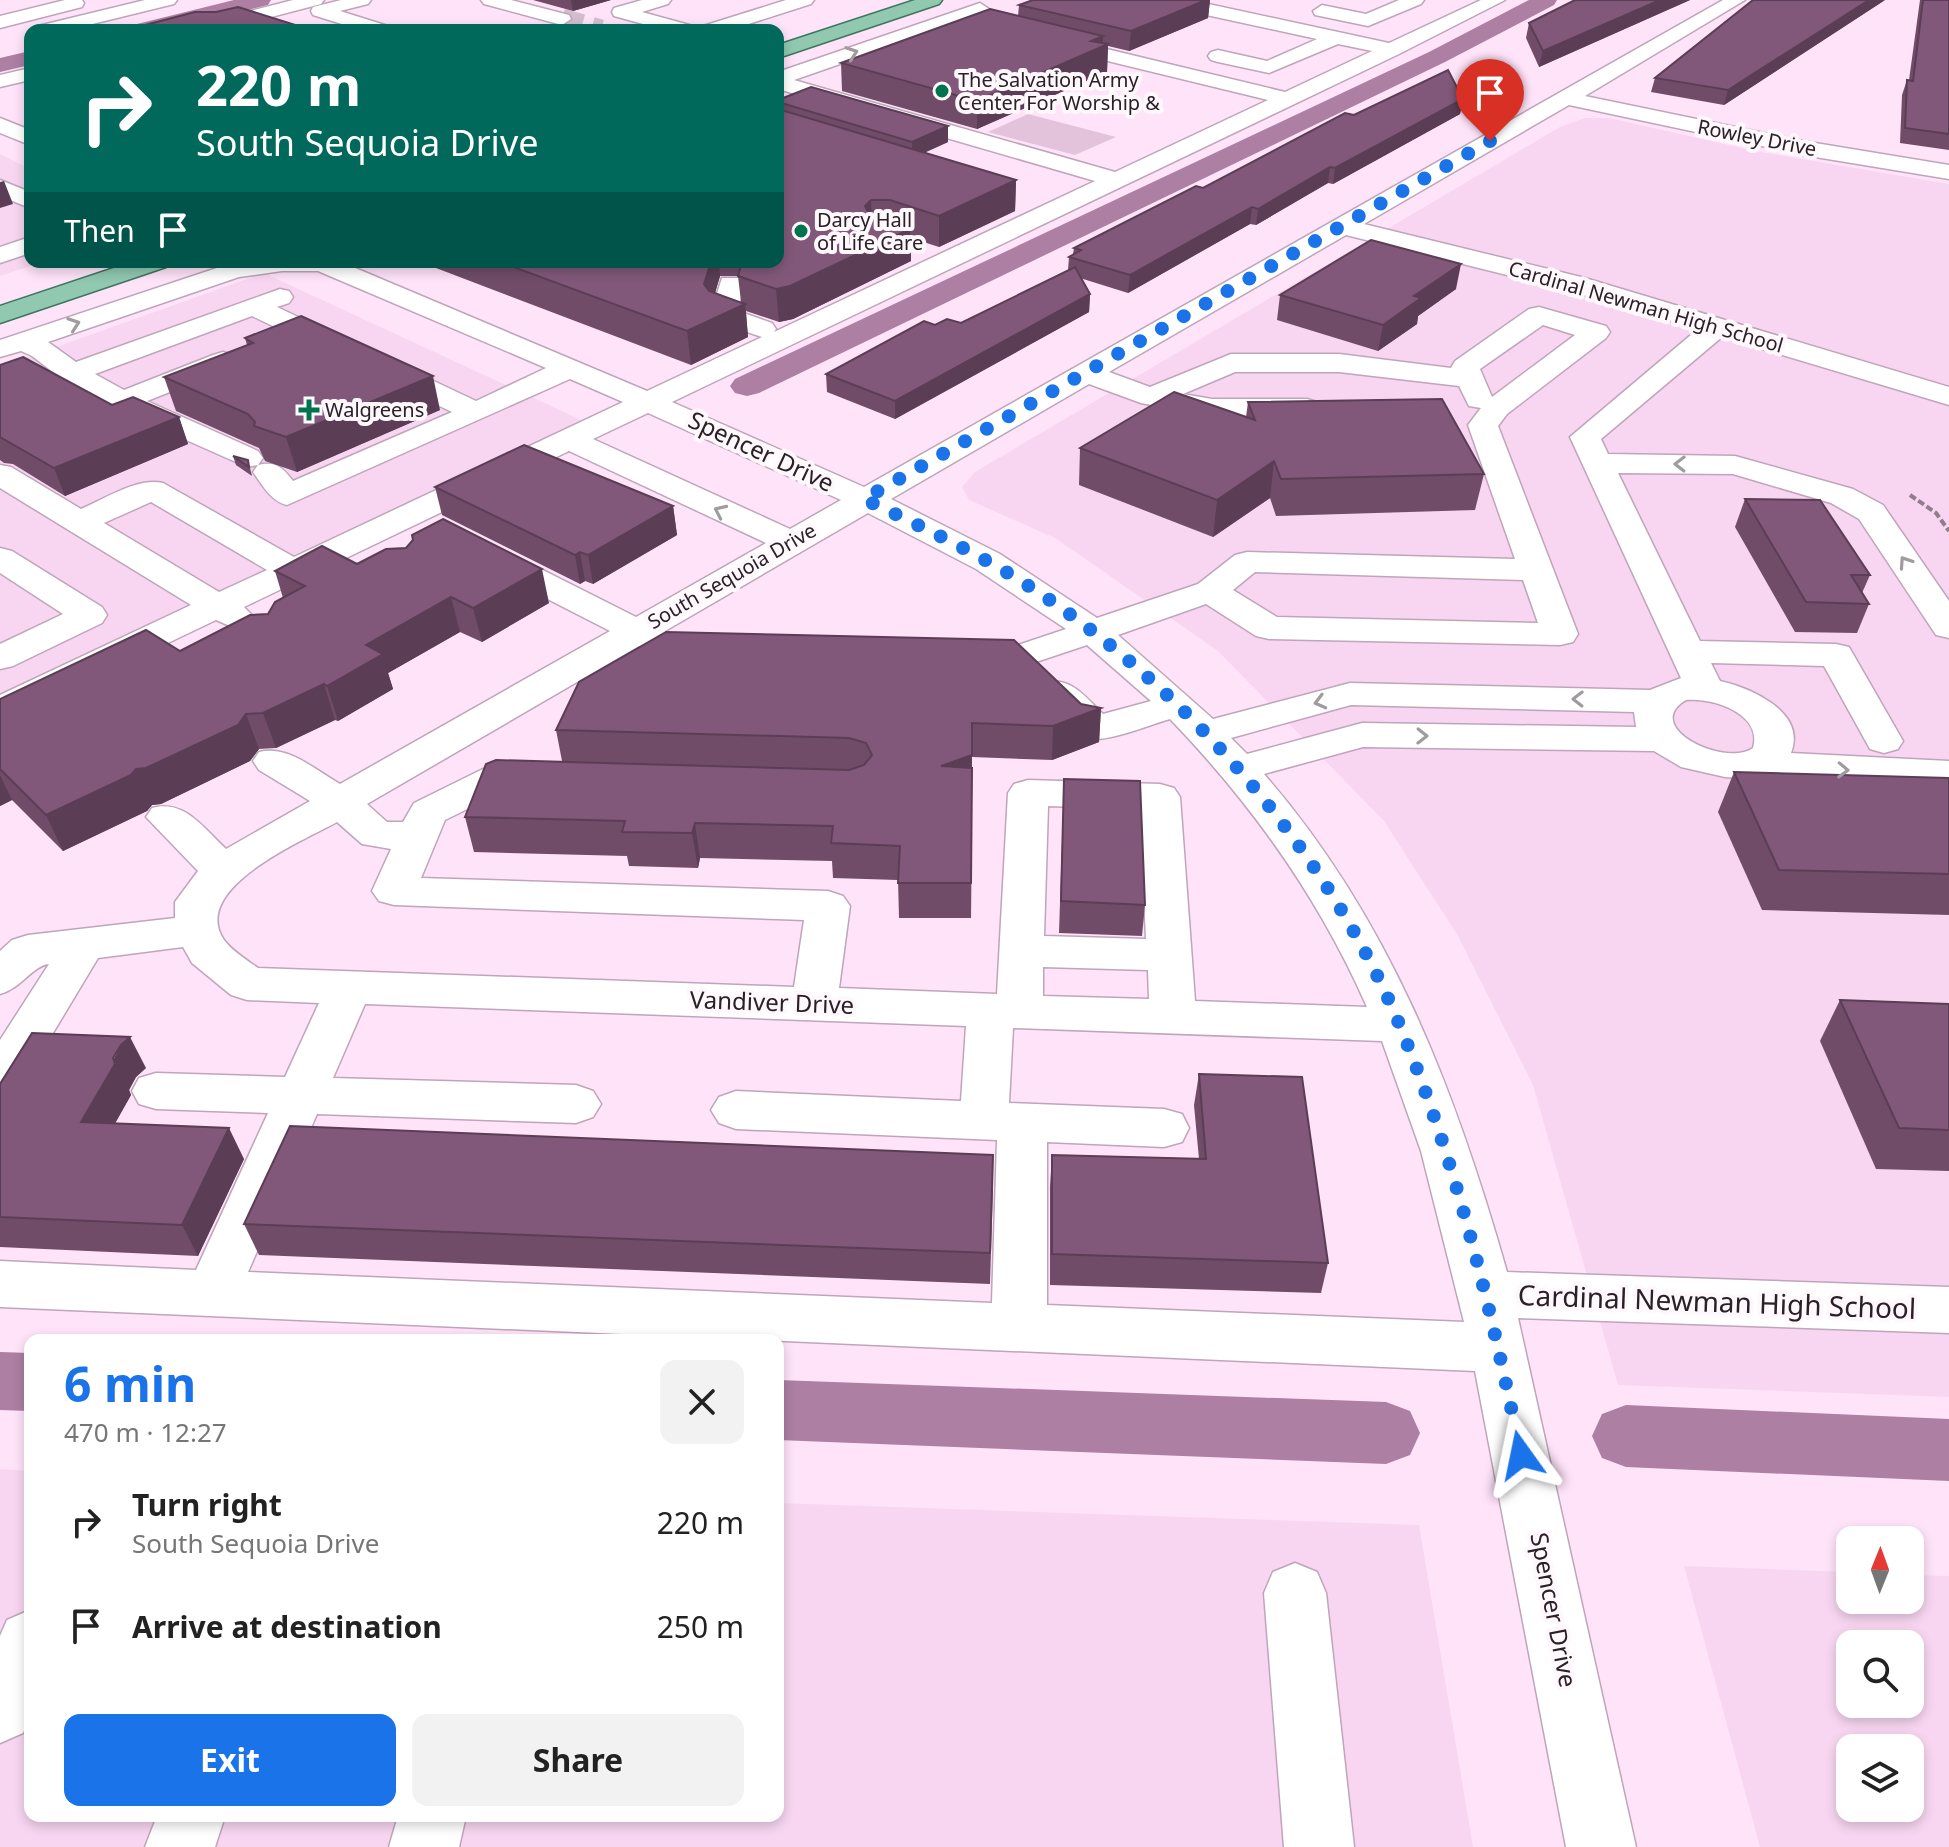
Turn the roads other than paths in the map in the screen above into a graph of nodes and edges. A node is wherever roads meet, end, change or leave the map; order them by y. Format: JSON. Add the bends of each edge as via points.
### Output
{"nodes":[{"id":1,"x":13,"y":0,"type":"edge"},
{"id":2,"x":86,"y":0,"type":"edge"},
{"id":3,"x":168,"y":0,"type":"edge"},
{"id":4,"x":315,"y":0,"type":"edge"},
{"id":5,"x":362,"y":0,"type":"edge"},
{"id":6,"x":490,"y":0,"type":"edge"},
{"id":7,"x":662,"y":0,"type":"edge"},
{"id":8,"x":744,"y":0,"type":"edge"},
{"id":9,"x":805,"y":0,"type":"edge"},
{"id":10,"x":933,"y":0,"type":"edge"},
{"id":11,"x":1165,"y":0,"type":"edge"},
{"id":12,"x":1415,"y":0,"type":"edge"},
{"id":13,"x":1496,"y":0,"type":"edge"},
{"id":14,"x":1736,"y":0,"type":"edge"},
{"id":15,"x":0,"y":3,"type":"edge"},
{"id":16,"x":999,"y":3,"type":"edge"},
{"id":17,"x":1300,"y":6,"type":"dead end"},
{"id":18,"x":118,"y":12,"type":"junction"},
{"id":19,"x":954,"y":18,"type":"junction"},
{"id":20,"x":0,"y":22,"type":"edge"},
{"id":21,"x":698,"y":22,"type":"edge"},
{"id":22,"x":69,"y":24,"type":"edge"},
{"id":23,"x":222,"y":24,"type":"edge"},
{"id":24,"x":362,"y":24,"type":"edge"},
{"id":25,"x":512,"y":24,"type":"edge"},
{"id":26,"x":24,"y":35,"type":"edge"},
{"id":27,"x":1336,"y":38,"type":"junction"},
{"id":28,"x":0,"y":41,"type":"edge"},
{"id":29,"x":1191,"y":49,"type":"dead end"},
{"id":30,"x":784,"y":50,"type":"edge"},
{"id":31,"x":1392,"y":50,"type":"junction"},
{"id":32,"x":24,"y":75,"type":"edge"},
{"id":33,"x":784,"y":79,"type":"edge"},
{"id":34,"x":0,"y":81,"type":"edge"},
{"id":35,"x":784,"y":83,"type":"edge"},
{"id":36,"x":1565,"y":98,"type":"junction"},
{"id":37,"x":1289,"y":99,"type":"junction"},
{"id":38,"x":784,"y":106,"type":"edge"},
{"id":39,"x":0,"y":125,"type":"edge"},
{"id":40,"x":865,"y":130,"type":"edge"},
{"id":41,"x":24,"y":135,"type":"edge"},
{"id":42,"x":1949,"y":172,"type":"edge"},
{"id":43,"x":1117,"y":180,"type":"junction"},
{"id":44,"x":0,"y":187,"type":"edge"},
{"id":45,"x":24,"y":198,"type":"edge"},
{"id":46,"x":1052,"y":199,"type":"junction"},
{"id":47,"x":1020,"y":201,"type":"dead end"},
{"id":48,"x":24,"y":210,"type":"edge"},
{"id":49,"x":0,"y":217,"type":"edge"},
{"id":50,"x":1341,"y":226,"type":"junction"},
{"id":51,"x":24,"y":247,"type":"edge"},
{"id":52,"x":906,"y":248,"type":"edge"},
{"id":53,"x":24,"y":254,"type":"edge"},
{"id":54,"x":0,"y":256,"type":"edge"},
{"id":55,"x":945,"y":261,"type":"junction"},
{"id":56,"x":139,"y":268,"type":"edge"},
{"id":57,"x":248,"y":268,"type":"edge"},
{"id":58,"x":333,"y":268,"type":"edge"},
{"id":59,"x":381,"y":268,"type":"edge"},
{"id":60,"x":351,"y":276,"type":"junction"},
{"id":61,"x":731,"y":284,"type":"dead end"},
{"id":62,"x":35,"y":303,"type":"junction"},
{"id":63,"x":254,"y":307,"type":"junction"},
{"id":64,"x":0,"y":315,"type":"edge"},
{"id":65,"x":1717,"y":327,"type":"junction"},
{"id":66,"x":302,"y":329,"type":"junction"},
{"id":67,"x":783,"y":337,"type":"junction"},
{"id":68,"x":8,"y":341,"type":"edge"},
{"id":69,"x":274,"y":341,"type":"edge"},
{"id":70,"x":246,"y":352,"type":"edge"},
{"id":71,"x":570,"y":368,"type":"junction"},
{"id":72,"x":72,"y":373,"type":"junction"},
{"id":73,"x":1084,"y":373,"type":"junction"},
{"id":74,"x":1949,"y":396,"type":"edge"},
{"id":75,"x":1151,"y":397,"type":"junction"},
{"id":76,"x":122,"y":401,"type":"junction"},
{"id":77,"x":651,"y":402,"type":"junction"},
{"id":78,"x":1335,"y":408,"type":"edge"},
{"id":79,"x":476,"y":412,"type":"junction"},
{"id":80,"x":570,"y":440,"type":"junction"},
{"id":81,"x":405,"y":443,"type":"junction"},
{"id":82,"x":1599,"y":463,"type":"junction"},
{"id":83,"x":0,"y":474,"type":"edge"},
{"id":84,"x":484,"y":481,"type":"junction"},
{"id":85,"x":864,"y":499,"type":"junction"},
{"id":86,"x":411,"y":516,"type":"junction"},
{"id":87,"x":79,"y":522,"type":"junction"},
{"id":88,"x":792,"y":541,"type":"junction"},
{"id":89,"x":349,"y":545,"type":"junction"},
{"id":90,"x":389,"y":565,"type":"edge"},
{"id":91,"x":1538,"y":570,"type":"junction"},
{"id":92,"x":7,"y":571,"type":"edge"},
{"id":93,"x":294,"y":571,"type":"junction"},
{"id":94,"x":1210,"y":591,"type":"junction"},
{"id":95,"x":219,"y":607,"type":"junction"},
{"id":96,"x":1949,"y":627,"type":"edge"},
{"id":97,"x":635,"y":631,"type":"junction"},
{"id":98,"x":1092,"y":631,"type":"junction"},
{"id":99,"x":266,"y":638,"type":"edge"},
{"id":100,"x":684,"y":647,"type":"edge"},
{"id":101,"x":1688,"y":652,"type":"junction"},
{"id":102,"x":931,"y":654,"type":"edge"},
{"id":103,"x":1021,"y":656,"type":"junction"},
{"id":104,"x":0,"y":658,"type":"edge"},
{"id":105,"x":1705,"y":689,"type":"junction"},
{"id":106,"x":1656,"y":701,"type":"junction"},
{"id":107,"x":0,"y":709,"type":"edge"},
{"id":108,"x":1191,"y":719,"type":"junction"},
{"id":109,"x":1664,"y":739,"type":"junction"},
{"id":110,"x":1884,"y":741,"type":"dead end"},
{"id":111,"x":1766,"y":759,"type":"junction"},
{"id":112,"x":273,"y":761,"type":"dead end"},
{"id":113,"x":1237,"y":769,"type":"junction"},
{"id":114,"x":1949,"y":773,"type":"edge"},
{"id":115,"x":574,"y":780,"type":"edge"},
{"id":116,"x":340,"y":802,"type":"junction"},
{"id":117,"x":167,"y":817,"type":"dead end"},
{"id":118,"x":417,"y":836,"type":"junction"},
{"id":119,"x":205,"y":901,"type":"junction"},
{"id":120,"x":84,"y":944,"type":"junction"},
{"id":121,"x":1021,"y":951,"type":"junction"},
{"id":122,"x":9,"y":954,"type":"edge"},
{"id":123,"x":1169,"y":955,"type":"junction"},
{"id":124,"x":349,"y":988,"type":"junction"},
{"id":125,"x":814,"y":1004,"type":"junction"},
{"id":126,"x":1005,"y":1011,"type":"junction"},
{"id":127,"x":1173,"y":1017,"type":"junction"},
{"id":128,"x":1400,"y":1025,"type":"junction"},
{"id":129,"x":0,"y":1080,"type":"edge"},
{"id":130,"x":156,"y":1091,"type":"dead end"},
{"id":131,"x":301,"y":1094,"type":"junction"},
{"id":132,"x":576,"y":1104,"type":"dead end"},
{"id":133,"x":736,"y":1110,"type":"dead end"},
{"id":134,"x":1003,"y":1122,"type":"junction"},
{"id":135,"x":1164,"y":1128,"type":"dead end"},
{"id":136,"x":0,"y":1284,"type":"edge"},
{"id":137,"x":212,"y":1293,"type":"junction"},
{"id":138,"x":1486,"y":1294,"type":"junction"},
{"id":139,"x":1949,"y":1310,"type":"edge"},
{"id":140,"x":1019,"y":1327,"type":"junction"},
{"id":141,"x":1499,"y":1348,"type":"junction"},
{"id":142,"x":1295,"y":1593,"type":"dead end"},
{"id":143,"x":0,"y":1633,"type":"edge"},
{"id":144,"x":24,"y":1634,"type":"edge"},
{"id":145,"x":24,"y":1656,"type":"edge"},
{"id":146,"x":0,"y":1710,"type":"edge"},
{"id":147,"x":189,"y":1822,"type":"edge"},
{"id":148,"x":430,"y":1822,"type":"edge"},
{"id":149,"x":180,"y":1847,"type":"edge"},
{"id":150,"x":424,"y":1847,"type":"edge"},
{"id":151,"x":1319,"y":1847,"type":"edge"},
{"id":152,"x":1601,"y":1847,"type":"edge"}],
"edges":[{"from":1,"to":15,"type":"street"},
{"from":2,"to":18,"type":"street"},
{"from":2,"to":20,"type":"street"},
{"from":3,"to":18,"type":"street"},
{"from":4,"to":23,"type":"street"},
{"from":5,"to":24,"type":"street","via":[[320,11]]},
{"from":6,"to":25,"type":"street","via":[[552,17]]},
{"from":7,"to":21,"type":"street","via":[[621,12],[664,24]]},
{"from":8,"to":21,"type":"street"},
{"from":9,"to":21,"type":"street"},
{"from":10,"to":30,"type":"main road"},
{"from":11,"to":27,"type":"street"},
{"from":12,"to":17,"type":"street","via":[[1368,20]]},
{"from":13,"to":31,"type":"street"},
{"from":14,"to":36,"type":"street","name":"South Sequoia Drive"},
{"from":16,"to":19,"type":"street"},
{"from":18,"to":22,"type":"street"},
{"from":33,"to":19,"type":"street","one_way":true},
{"from":19,"to":37,"type":"street"},
{"from":26,"to":28,"type":"street"},
{"from":27,"to":29,"type":"street","via":[[1269,67]]},
{"from":27,"to":31,"type":"street"},
{"from":31,"to":37,"type":"street"},
{"from":32,"to":34,"type":"street"},
{"from":35,"to":43,"type":"street"},
{"from":36,"to":42,"type":"street","name":"Rowley Drive","via":[[1803,148]]},
{"from":36,"to":50,"type":"street","name":"South Sequoia Drive"},
{"from":37,"to":43,"type":"street"},
{"from":38,"to":40,"type":"street"},
{"from":39,"to":41,"type":"street"},
{"from":43,"to":46,"type":"street","via":[[1082,196]]},
{"from":44,"to":45,"type":"street"},
{"from":46,"to":47,"type":"street"},
{"from":46,"to":55,"type":"street"},
{"from":48,"to":49,"type":"street"},
{"from":50,"to":65,"type":"street","name":"Cardinal Newman High School","via":[[1576,284]]},
{"from":50,"to":73,"type":"street","name":"South Sequoia Drive"},
{"from":51,"to":54,"type":"street"},
{"from":52,"to":55,"type":"street"},
{"from":53,"to":54,"type":"street"},
{"from":55,"to":67,"type":"street"},
{"from":56,"to":62,"type":"main road"},
{"from":68,"to":57,"type":"street","one_way":true},
{"from":58,"to":60,"type":"street","name":"Spencer Drive"},
{"from":59,"to":60,"type":"street"},
{"from":60,"to":63,"type":"street"},
{"from":60,"to":71,"type":"street","name":"Spencer Drive"},
{"from":61,"to":67,"type":"street","via":[[724,315]]},
{"from":62,"to":64,"type":"main road"},
{"from":62,"to":68,"type":"street"},
{"from":63,"to":66,"type":"street"},
{"from":63,"to":72,"type":"street"},
{"from":65,"to":74,"type":"street","name":"Cardinal Newman High School"},
{"from":65,"to":82,"type":"street","via":[[1585,437]]},
{"from":66,"to":69,"type":"street"},
{"from":66,"to":79,"type":"street"},
{"from":67,"to":77,"type":"street"},
{"from":68,"to":72,"type":"street","via":[[42,350]]},
{"from":70,"to":76,"type":"street"},
{"from":71,"to":77,"type":"street","name":"Spencer Drive"},
{"from":71,"to":79,"type":"street"},
{"from":72,"to":76,"type":"street"},
{"from":73,"to":75,"type":"street"},
{"from":73,"to":85,"type":"street","name":"South Sequoia Drive"},
{"from":75,"to":78,"type":"street","via":[[1212,408]]},
{"from":75,"to":91,"type":"street","via":[[1231,363],[1339,363],[1476,401]]},
{"from":76,"to":81,"type":"street","via":[[258,465],[287,495]]},
{"from":77,"to":80,"type":"street"},
{"from":77,"to":85,"type":"street","name":"Spencer Drive"},
{"from":79,"to":81,"type":"street"},
{"from":80,"to":84,"type":"street"},
{"from":88,"to":80,"type":"street","one_way":true},
{"from":81,"to":84,"type":"street"},
{"from":96,"to":82,"type":"street","one_way":true,"via":[[1871,512],[1842,496],[1735,465]]},
{"from":82,"to":101,"type":"street"},
{"from":83,"to":87,"type":"street"},
{"from":84,"to":86,"type":"street"},
{"from":85,"to":88,"type":"street","name":"South Sequoia Drive"},
{"from":85,"to":98,"type":"street","name":"Spencer Drive","via":[[1016,579]]},
{"from":86,"to":89,"type":"street"},
{"from":86,"to":97,"type":"street"},
{"from":87,"to":93,"type":"street","via":[[152,490]]},
{"from":87,"to":95,"type":"street"},
{"from":88,"to":97,"type":"street","name":"South Sequoia Drive"},
{"from":89,"to":90,"type":"street"},
{"from":89,"to":93,"type":"street"},
{"from":91,"to":94,"type":"street","via":[[1247,562]]},
{"from":91,"to":94,"type":"street","via":[[1560,634],[1269,628]]},
{"from":92,"to":104,"type":"street","via":[[89,615]]},
{"from":93,"to":95,"type":"street"},
{"from":94,"to":98,"type":"street"},
{"from":95,"to":99,"type":"street"},
{"from":95,"to":107,"type":"street"},
{"from":97,"to":100,"type":"street"},
{"from":97,"to":116,"type":"street","name":"South Sequoia Drive"},
{"from":98,"to":103,"type":"street"},
{"from":98,"to":108,"type":"street","name":"Spencer Drive"},
{"from":101,"to":105,"type":"street"},
{"from":101,"to":110,"type":"street","via":[[1836,655]]},
{"from":102,"to":103,"type":"street"},
{"from":103,"to":108,"type":"street","via":[[1095,728]]},
{"from":105,"to":106,"type":"street","via":[[1669,692]]},
{"from":105,"to":111,"type":"street","via":[[1753,706],[1768,719],[1776,748]]},
{"from":106,"to":108,"type":"street","one_way":true,"via":[[1350,694]]},
{"from":106,"to":109,"type":"street","via":[[1654,725]]},
{"from":108,"to":113,"type":"street","name":"Spencer Drive"},
{"from":109,"to":111,"type":"street","via":[[1681,752],[1715,764],[1750,766]]},
{"from":113,"to":109,"type":"street","one_way":true,"via":[[1362,735]]},
{"from":111,"to":114,"type":"street","one_way":true,"via":[[1800,768]]},
{"from":112,"to":116,"type":"street"},
{"from":113,"to":128,"type":"street","name":"Spencer Drive","via":[[1317,872]]},
{"from":115,"to":118,"type":"street","via":[[497,778],[428,812]]},
{"from":116,"to":118,"type":"street","via":[[377,835]]},
{"from":116,"to":119,"type":"street","name":"South Sequoia Drive"},
{"from":117,"to":119,"type":"street","name":"Vandiver Drive"},
{"from":118,"to":125,"type":"street","via":[[394,891],[828,906]]},
{"from":119,"to":120,"type":"street"},
{"from":119,"to":124,"type":"street","name":"Vandiver Drive","via":[[208,952],[247,984]]},
{"from":120,"to":122,"type":"street"},
{"from":120,"to":129,"type":"street"},
{"from":121,"to":123,"type":"street"},
{"from":121,"to":123,"type":"street","via":[[1028,793],[1160,797]]},
{"from":121,"to":126,"type":"street"},
{"from":123,"to":127,"type":"street"},
{"from":124,"to":125,"type":"street","name":"Vandiver Drive"},
{"from":124,"to":131,"type":"street"},
{"from":125,"to":126,"type":"street","name":"Vandiver Drive"},
{"from":126,"to":127,"type":"street","name":"Vandiver Drive"},
{"from":126,"to":134,"type":"street"},
{"from":127,"to":128,"type":"street","name":"Vandiver Drive"},
{"from":128,"to":138,"type":"street","name":"Spencer Drive","via":[[1444,1143]]},
{"from":130,"to":131,"type":"street"},
{"from":131,"to":132,"type":"street"},
{"from":131,"to":137,"type":"street"},
{"from":133,"to":134,"type":"street"},
{"from":134,"to":135,"type":"street"},
{"from":134,"to":140,"type":"street"},
{"from":136,"to":137,"type":"street"},
{"from":137,"to":140,"type":"street"},
{"from":138,"to":139,"type":"street","name":"Cardinal Newman High School"},
{"from":138,"to":141,"type":"street","name":"Spencer Drive"},
{"from":140,"to":141,"type":"street"},
{"from":141,"to":152,"type":"street","name":"Spencer Drive"},
{"from":142,"to":151,"type":"street"},
{"from":143,"to":144,"type":"street"},
{"from":145,"to":146,"type":"street"},
{"from":147,"to":149,"type":"street"},
{"from":148,"to":150,"type":"street"}]}
